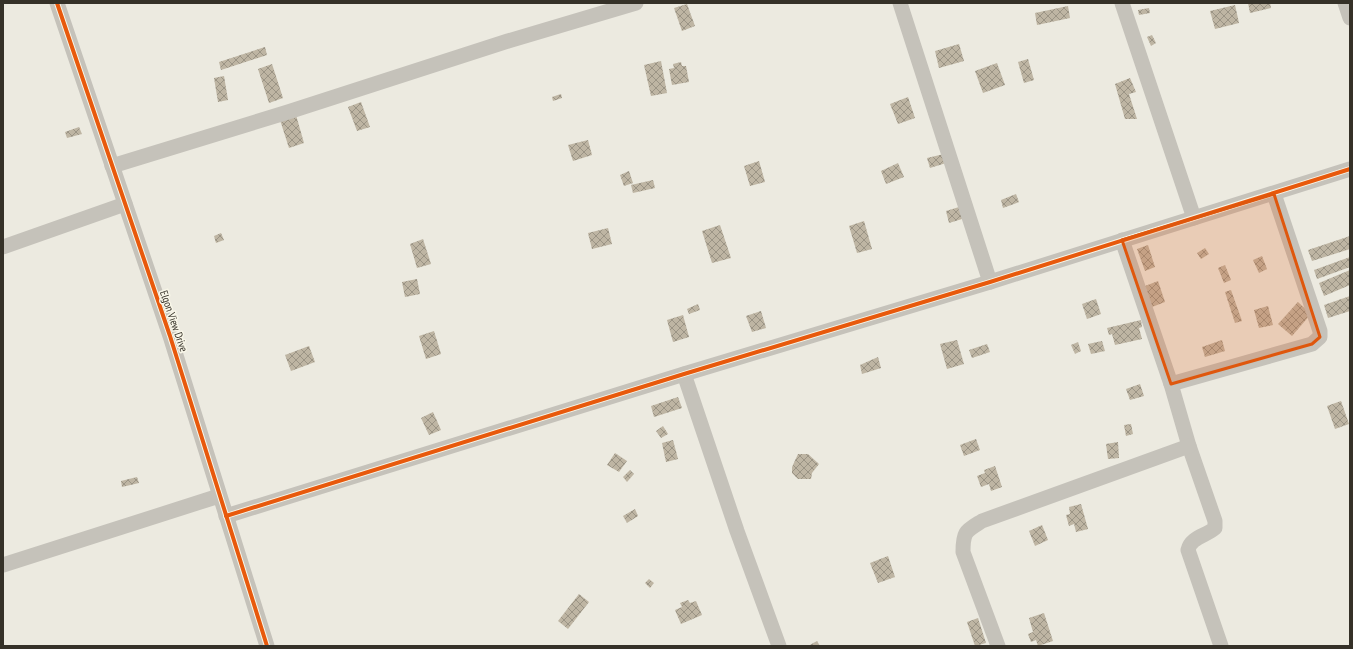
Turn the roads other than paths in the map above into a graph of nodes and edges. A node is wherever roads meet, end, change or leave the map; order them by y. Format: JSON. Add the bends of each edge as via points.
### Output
{"nodes":[{"id":1,"x":57,"y":3,"type":"edge"},
{"id":2,"x":636,"y":3,"type":"edge"},
{"id":3,"x":900,"y":3,"type":"edge"},
{"id":4,"x":1122,"y":3,"type":"edge"},
{"id":5,"x":1345,"y":3,"type":"edge"},
{"id":6,"x":1350,"y":18,"type":"edge"},
{"id":7,"x":112,"y":166,"type":"junction"},
{"id":8,"x":1350,"y":169,"type":"edge"},
{"id":9,"x":1274,"y":194,"type":"junction"},
{"id":10,"x":125,"y":204,"type":"junction"},
{"id":11,"x":1194,"y":218,"type":"junction"},
{"id":12,"x":1122,"y":240,"type":"junction"},
{"id":13,"x":3,"y":247,"type":"edge"},
{"id":14,"x":990,"y":282,"type":"junction"},
{"id":15,"x":684,"y":374,"type":"junction"},
{"id":16,"x":1171,"y":384,"type":"junction"},
{"id":17,"x":1189,"y":446,"type":"junction"},
{"id":18,"x":219,"y":496,"type":"junction"},
{"id":19,"x":226,"y":516,"type":"junction"},
{"id":20,"x":3,"y":565,"type":"edge"},
{"id":21,"x":267,"y":646,"type":"edge"},
{"id":22,"x":779,"y":646,"type":"edge"},
{"id":23,"x":998,"y":646,"type":"edge"},
{"id":24,"x":1221,"y":646,"type":"edge"}],
"edges":[{"from":1,"to":7,"type":"street","name":"Elgon View Drive"},
{"from":2,"to":7,"type":"street"},
{"from":3,"to":14,"type":"street"},
{"from":4,"to":11,"type":"street"},
{"from":5,"to":6,"type":"street"},
{"from":7,"to":10,"type":"street","name":"Elgon View Drive"},
{"from":8,"to":9,"type":"street"},
{"from":9,"to":11,"type":"street"},
{"from":9,"to":16,"type":"street","via":[[1320,338],[1312,344]]},
{"from":10,"to":13,"type":"street"},
{"from":10,"to":18,"type":"street","name":"Elgon View Drive","via":[[193,408]]},
{"from":11,"to":12,"type":"street"},
{"from":12,"to":14,"type":"street"},
{"from":12,"to":16,"type":"street"},
{"from":14,"to":15,"type":"street"},
{"from":15,"to":19,"type":"street"},
{"from":15,"to":22,"type":"street"},
{"from":16,"to":17,"type":"street"},
{"from":17,"to":23,"type":"street","via":[[982,521],[965,533],[963,552]]},
{"from":17,"to":24,"type":"street","via":[[1215,521],[1215,528],[1193,541],[1188,550]]},
{"from":18,"to":19,"type":"street","name":"Elgon View Drive"},
{"from":18,"to":20,"type":"street"},
{"from":19,"to":21,"type":"street","name":"Elgon View Drive"}]}
